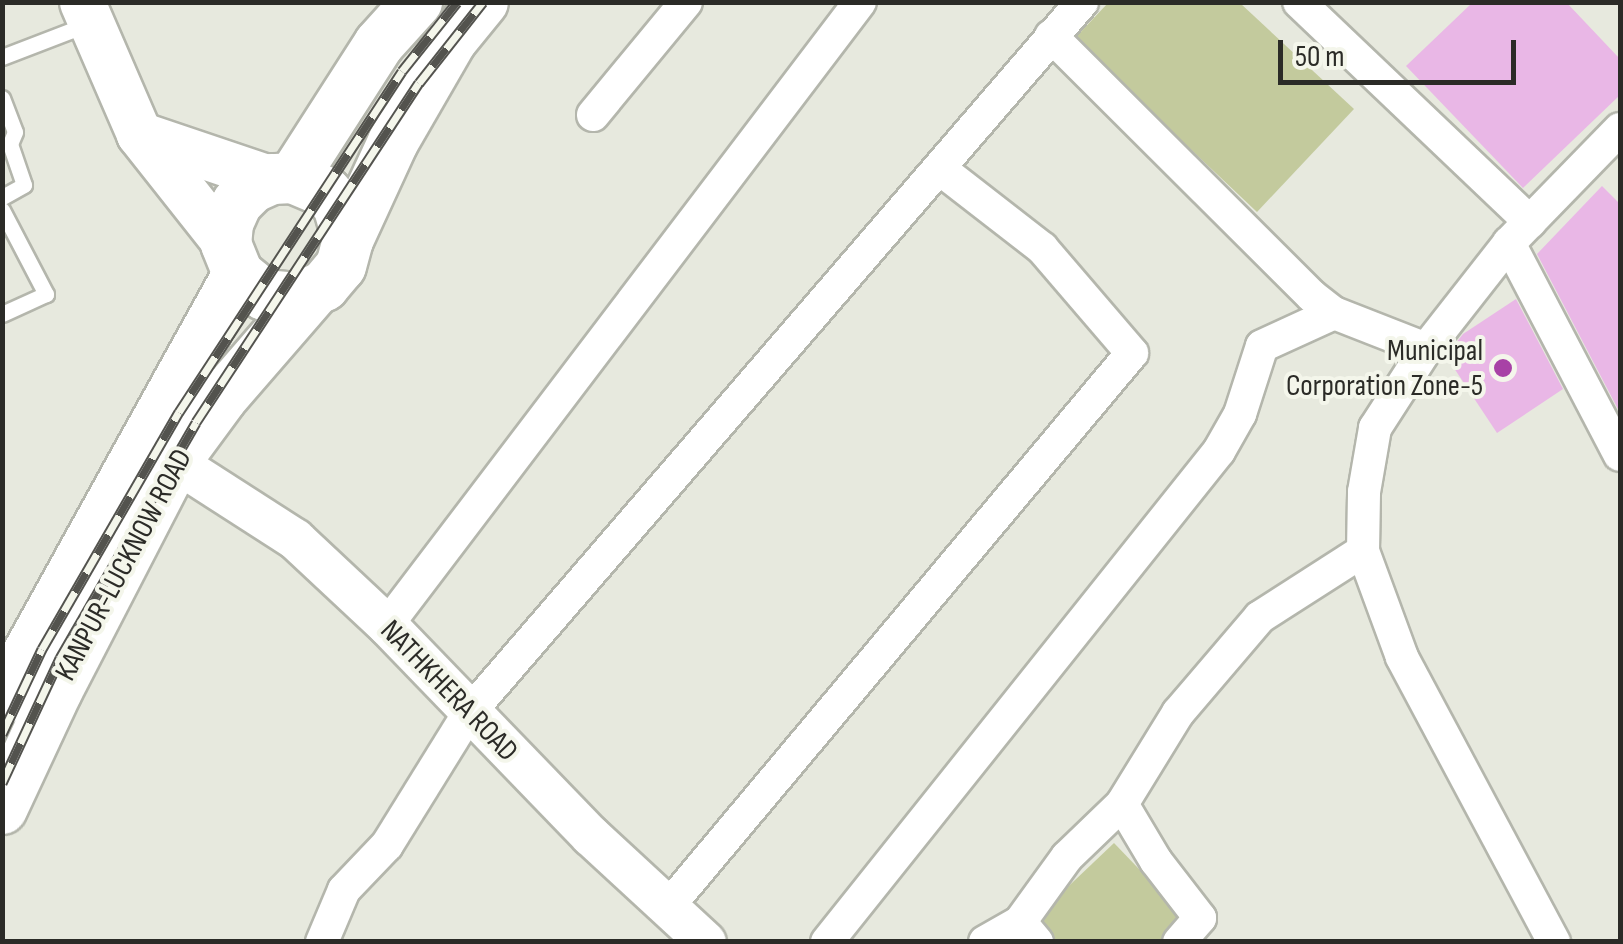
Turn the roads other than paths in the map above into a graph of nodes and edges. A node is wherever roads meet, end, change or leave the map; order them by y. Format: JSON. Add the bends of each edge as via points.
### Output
{"nodes":[{"id":1,"x":416,"y":2,"type":"edge"},
{"id":2,"x":483,"y":2,"type":"edge"},
{"id":3,"x":686,"y":2,"type":"edge"},
{"id":4,"x":860,"y":2,"type":"edge"},
{"id":5,"x":1082,"y":2,"type":"edge"},
{"id":6,"x":1299,"y":2,"type":"edge"},
{"id":7,"x":86,"y":13,"type":"edge"},
{"id":8,"x":1051,"y":36,"type":"junction"},
{"id":9,"x":2,"y":57,"type":"edge"},
{"id":10,"x":2,"y":98,"type":"edge"},
{"id":11,"x":593,"y":115,"type":"dead end"},
{"id":12,"x":1620,"y":129,"type":"edge"},
{"id":13,"x":139,"y":134,"type":"junction"},
{"id":14,"x":939,"y":168,"type":"junction"},
{"id":15,"x":282,"y":179,"type":"junction"},
{"id":16,"x":2,"y":197,"type":"edge"},
{"id":17,"x":2,"y":210,"type":"edge"},
{"id":18,"x":1519,"y":232,"type":"junction"},
{"id":19,"x":348,"y":240,"type":"junction"},
{"id":20,"x":232,"y":259,"type":"junction"},
{"id":21,"x":313,"y":293,"type":"junction"},
{"id":22,"x":1334,"y":313,"type":"junction"},
{"id":23,"x":2,"y":314,"type":"edge"},
{"id":24,"x":1426,"y":349,"type":"junction"},
{"id":25,"x":1620,"y":455,"type":"edge"},
{"id":26,"x":175,"y":462,"type":"junction"},
{"id":27,"x":1364,"y":551,"type":"junction"},
{"id":28,"x":387,"y":625,"type":"junction"},
{"id":29,"x":2,"y":700,"type":"edge"},
{"id":30,"x":469,"y":713,"type":"junction"},
{"id":31,"x":1122,"y":804,"type":"junction"},
{"id":32,"x":2,"y":809,"type":"edge"},
{"id":33,"x":667,"y":908,"type":"junction"},
{"id":34,"x":1028,"y":932,"type":"edge"},
{"id":35,"x":322,"y":942,"type":"edge"},
{"id":36,"x":706,"y":942,"type":"edge"},
{"id":37,"x":826,"y":942,"type":"edge"},
{"id":38,"x":986,"y":942,"type":"edge"},
{"id":39,"x":1180,"y":942,"type":"edge"},
{"id":40,"x":1554,"y":942,"type":"edge"}],
"edges":[{"from":1,"to":15,"type":"main road"},
{"from":2,"to":19,"type":"main road","via":[[452,40],[392,142]]},
{"from":3,"to":11,"type":"street"},
{"from":4,"to":28,"type":"street"},
{"from":5,"to":8,"type":"street"},
{"from":6,"to":18,"type":"street"},
{"from":7,"to":9,"type":"lane"},
{"from":7,"to":13,"type":"main road"},
{"from":8,"to":14,"type":"street"},
{"from":8,"to":22,"type":"street"},
{"from":10,"to":16,"type":"lane","via":[[16,132],[10,144],[24,185]]},
{"from":12,"to":18,"type":"street"},
{"from":13,"to":15,"type":"main road"},
{"from":13,"to":20,"type":"main road"},
{"from":14,"to":30,"type":"street"},
{"from":14,"to":33,"type":"street","via":[[1042,248],[1132,353]]},
{"from":15,"to":19,"type":"main road","via":[[311,182],[338,205]]},
{"from":15,"to":20,"type":"main road","via":[[237,203],[228,222]]},
{"from":17,"to":23,"type":"lane","via":[[46,294]]},
{"from":18,"to":24,"type":"street"},
{"from":18,"to":25,"type":"street"},
{"from":19,"to":21,"type":"main road","via":[[342,266]]},
{"from":20,"to":21,"type":"main road","via":[[264,295]]},
{"from":20,"to":29,"type":"main road","name":"KANPUR-LUCKNOW ROAD"},
{"from":21,"to":26,"type":"main road","name":"KANPUR-LUCKNOW ROAD"},
{"from":22,"to":24,"type":"street"},
{"from":22,"to":37,"type":"street","via":[[1262,346],[1240,414],[1219,451]]},
{"from":24,"to":27,"type":"street","via":[[1375,428],[1364,492]]},
{"from":26,"to":28,"type":"street","name":"NATHKHERA ROAD","via":[[295,539]]},
{"from":26,"to":32,"type":"main road","name":"KANPUR-LUCKNOW ROAD"},
{"from":27,"to":31,"type":"street","via":[[1260,617],[1178,714]]},
{"from":27,"to":40,"type":"street","via":[[1402,657]]},
{"from":28,"to":30,"type":"street","name":"NATHKHERA ROAD"},
{"from":30,"to":33,"type":"street","name":"NATHKHERA ROAD"},
{"from":30,"to":35,"type":"street","via":[[387,845],[344,890]]},
{"from":31,"to":34,"type":"street","via":[[1067,856]]},
{"from":31,"to":39,"type":"street","via":[[1200,918]]},
{"from":33,"to":36,"type":"street","name":"NATHKHERA ROAD"},
{"from":34,"to":38,"type":"street"}]}
